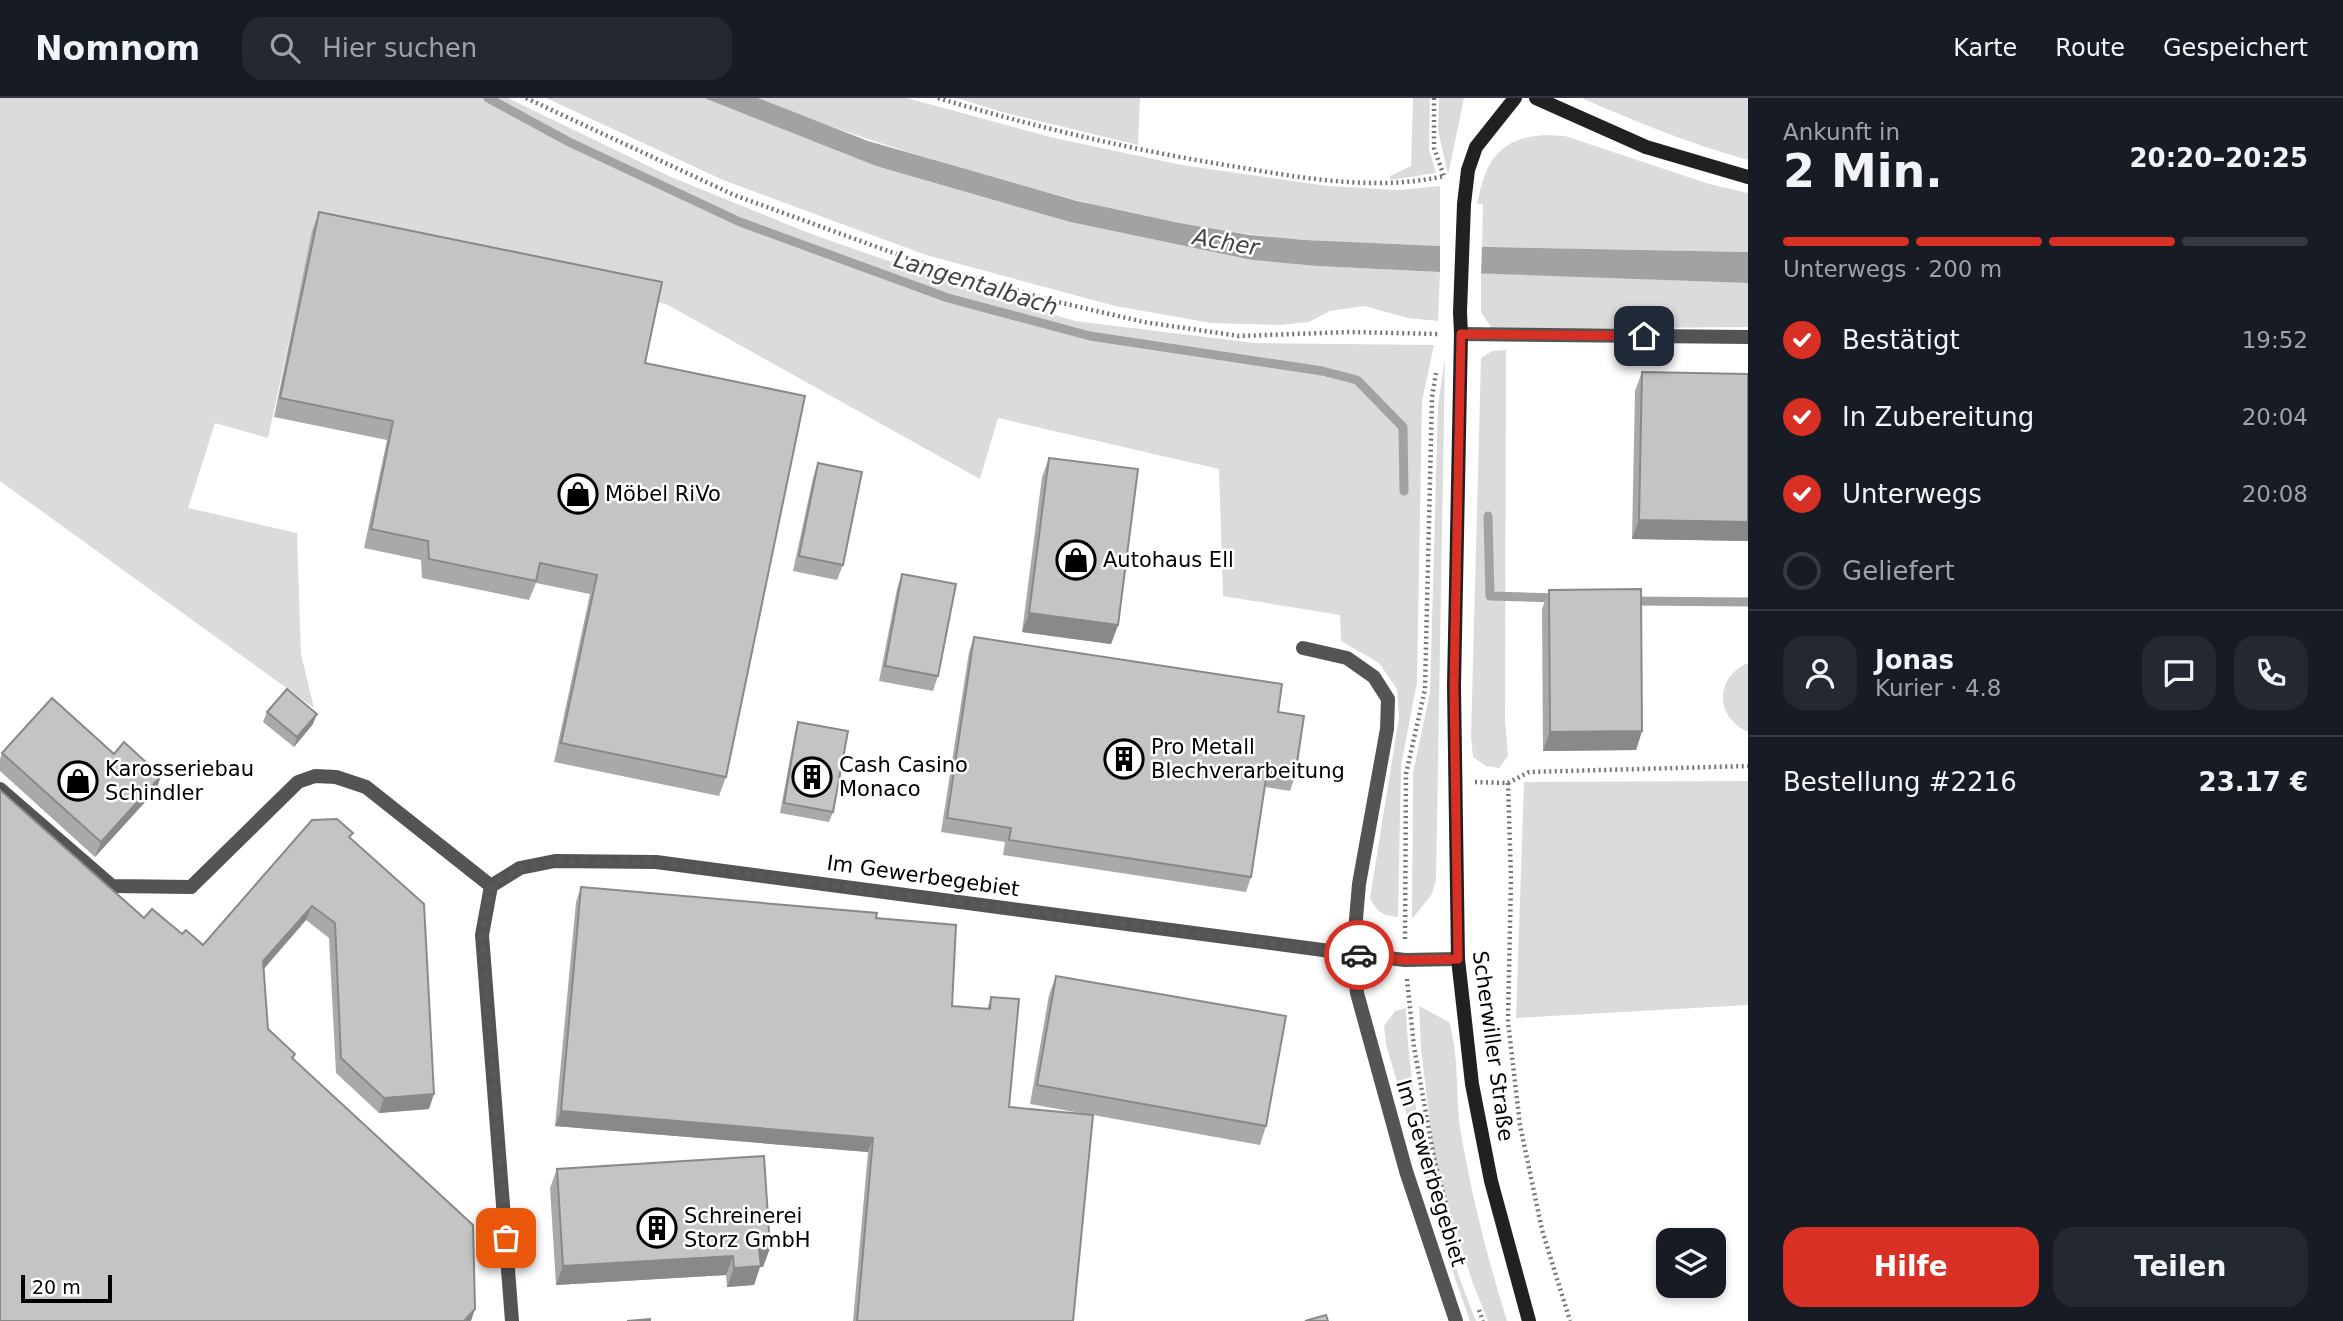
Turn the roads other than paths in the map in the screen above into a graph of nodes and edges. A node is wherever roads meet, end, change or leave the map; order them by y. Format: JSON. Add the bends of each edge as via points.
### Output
{"nodes":[{"id":1,"x":1515,"y":98,"type":"edge"},
{"id":2,"x":1536,"y":98,"type":"edge"},
{"id":3,"x":1748,"y":177,"type":"edge"},
{"id":4,"x":1461,"y":334,"type":"junction"},
{"id":5,"x":1748,"y":337,"type":"edge"},
{"id":6,"x":1303,"y":648,"type":"dead end"},
{"id":7,"x":0,"y":789,"type":"edge"},
{"id":8,"x":491,"y":886,"type":"junction"},
{"id":9,"x":1353,"y":954,"type":"junction"},
{"id":10,"x":1458,"y":959,"type":"junction"},
{"id":11,"x":512,"y":1321,"type":"edge"},
{"id":12,"x":1456,"y":1321,"type":"edge"},
{"id":13,"x":1529,"y":1321,"type":"edge"}],
"edges":[{"from":1,"to":4,"type":"street","name":"Scherwiller Straße","via":[[1476,147],[1468,170]]},
{"from":2,"to":3,"type":"street","via":[[1646,147]]},
{"from":4,"to":5,"type":"street"},
{"from":4,"to":10,"type":"street","name":"Scherwiller Straße","via":[[1454,686]]},
{"from":6,"to":9,"type":"street","name":"Im Gewerbegebiet","via":[[1347,658],[1374,677],[1388,699],[1387,729],[1359,884]]},
{"from":7,"to":8,"type":"street","via":[[112,886],[191,887],[298,782],[315,776],[336,777],[366,787]]},
{"from":8,"to":9,"type":"street","name":"Im Gewerbegebiet","via":[[520,868],[555,861],[656,862]]},
{"from":8,"to":11,"type":"street","via":[[482,935]]},
{"from":9,"to":10,"type":"street","name":"Im Gewerbegebiet","via":[[1405,960]]},
{"from":9,"to":12,"type":"street","name":"Im Gewerbegebiet","via":[[1357,993],[1406,1171]]},
{"from":10,"to":13,"type":"street","name":"Scherwiller Straße","via":[[1479,1120]]}]}
